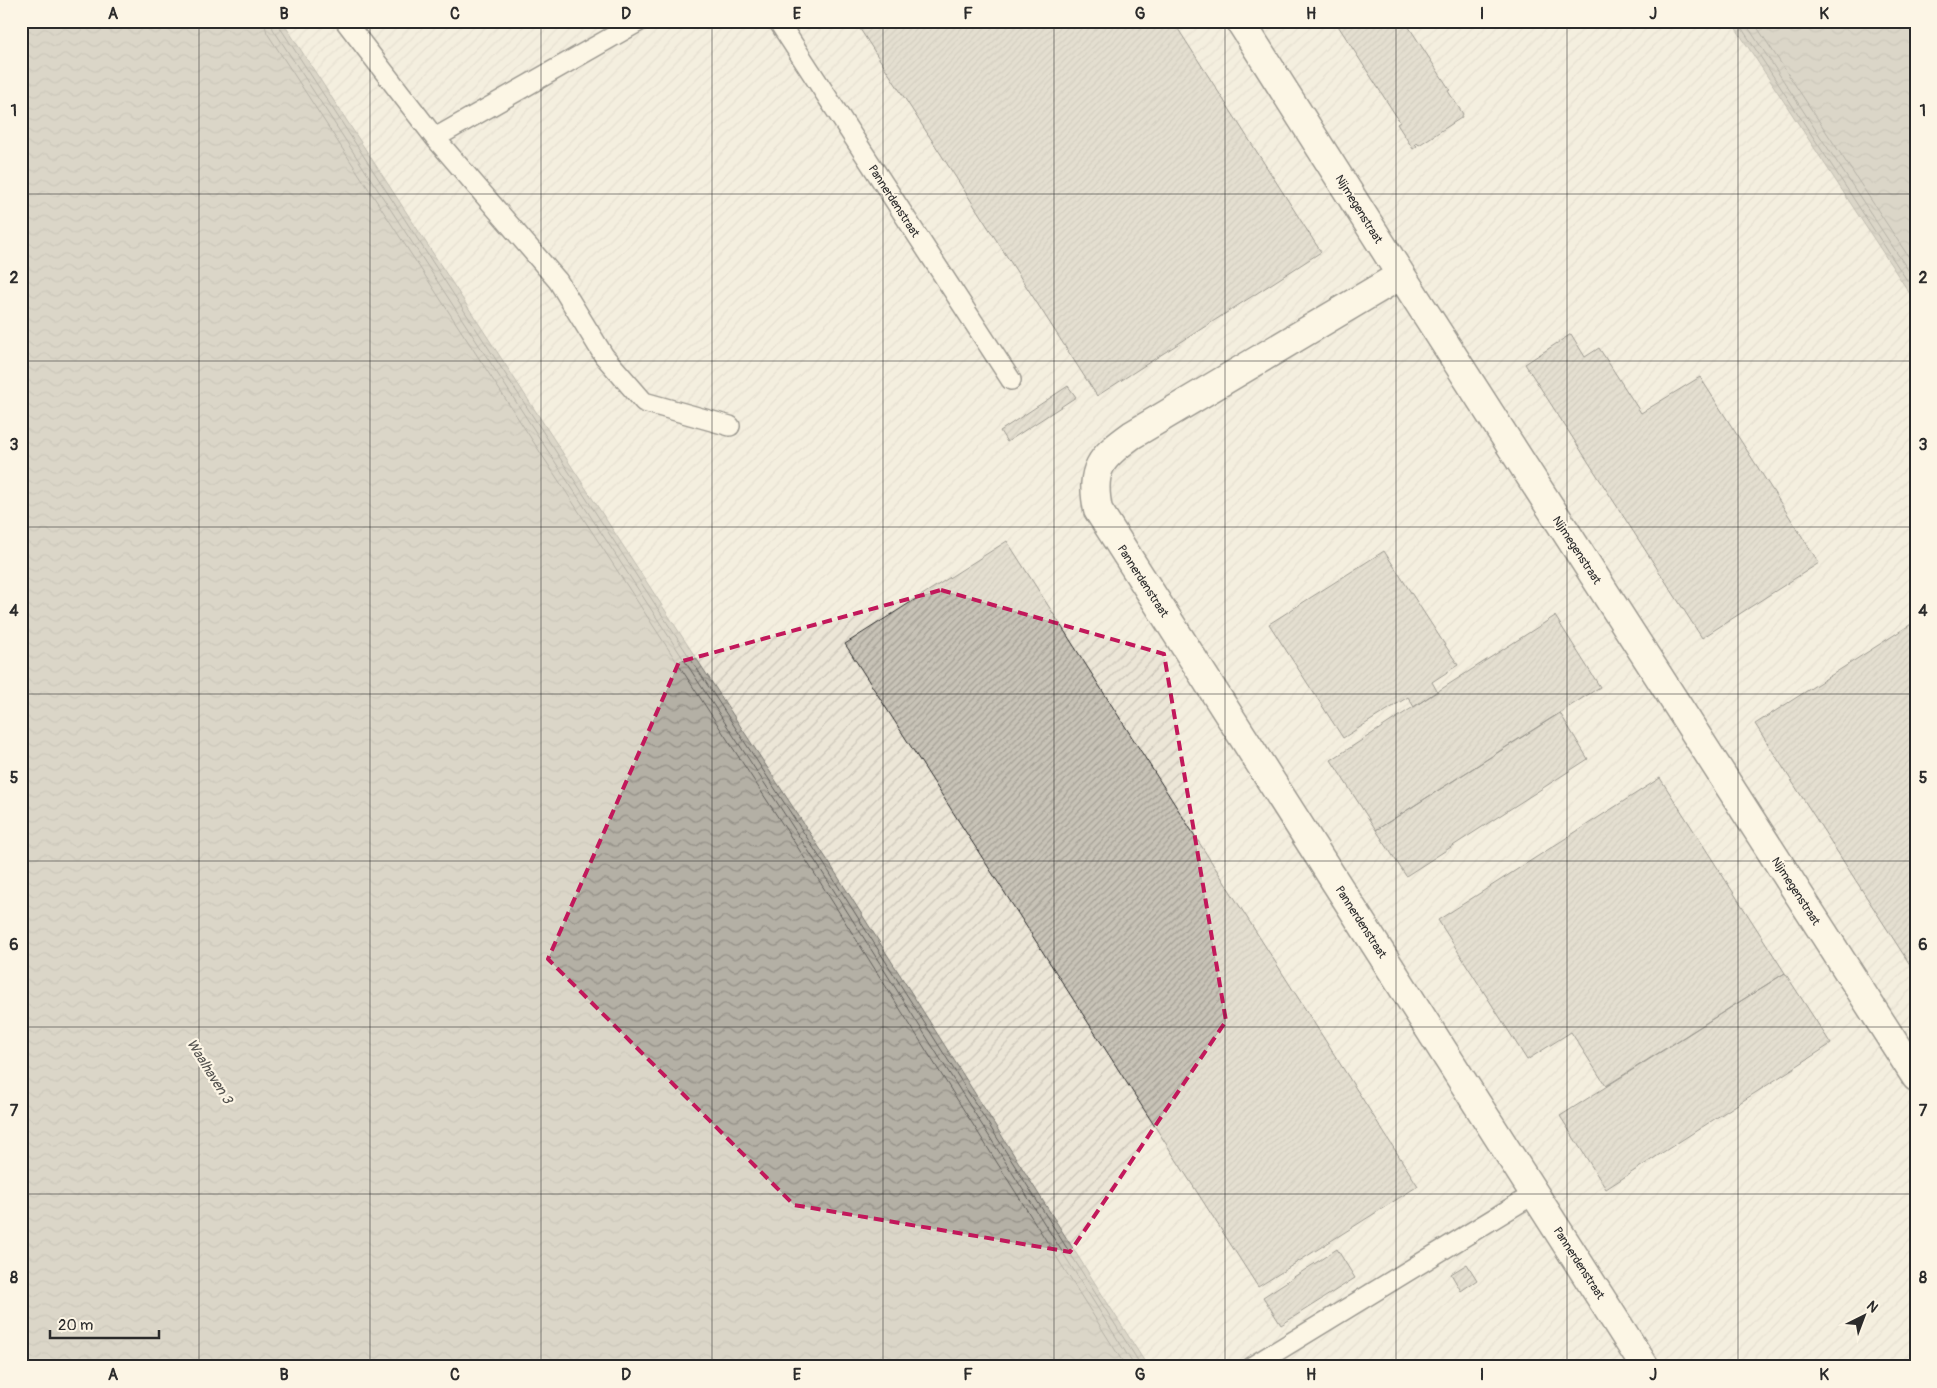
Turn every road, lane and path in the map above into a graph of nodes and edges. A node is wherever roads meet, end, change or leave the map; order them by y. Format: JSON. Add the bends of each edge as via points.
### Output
{"nodes":[{"id":1,"x":344,"y":21,"type":"edge"},
{"id":2,"x":640,"y":21,"type":"edge"},
{"id":3,"x":1240,"y":21,"type":"edge"},
{"id":4,"x":787,"y":24,"type":"edge"},
{"id":5,"x":435,"y":138,"type":"junction"},
{"id":6,"x":1401,"y":275,"type":"junction"},
{"id":7,"x":1011,"y":380,"type":"dead end"},
{"id":8,"x":730,"y":426,"type":"dead end"},
{"id":9,"x":1916,"y":1077,"type":"edge"},
{"id":10,"x":1534,"y":1194,"type":"junction"},
{"id":11,"x":1251,"y":1367,"type":"edge"},
{"id":12,"x":1645,"y":1367,"type":"edge"}],
"edges":[{"from":1,"to":5,"type":"lane"},
{"from":2,"to":5,"type":"lane"},
{"from":3,"to":6,"type":"street","name":"Nijmegenstraat"},
{"from":4,"to":7,"type":"lane","name":"Pannerdenstraat"},
{"from":5,"to":8,"type":"lane","via":[[558,281],[604,356],[644,402]]},
{"from":6,"to":9,"type":"street","name":"Nijmegenstraat"},
{"from":6,"to":10,"type":"street","name":"Pannerdenstraat","via":[[1132,435],[1106,455],[1097,471],[1094,490],[1098,510]]},
{"from":10,"to":11,"type":"lane"},
{"from":10,"to":12,"type":"street","name":"Pannerdenstraat"}]}
